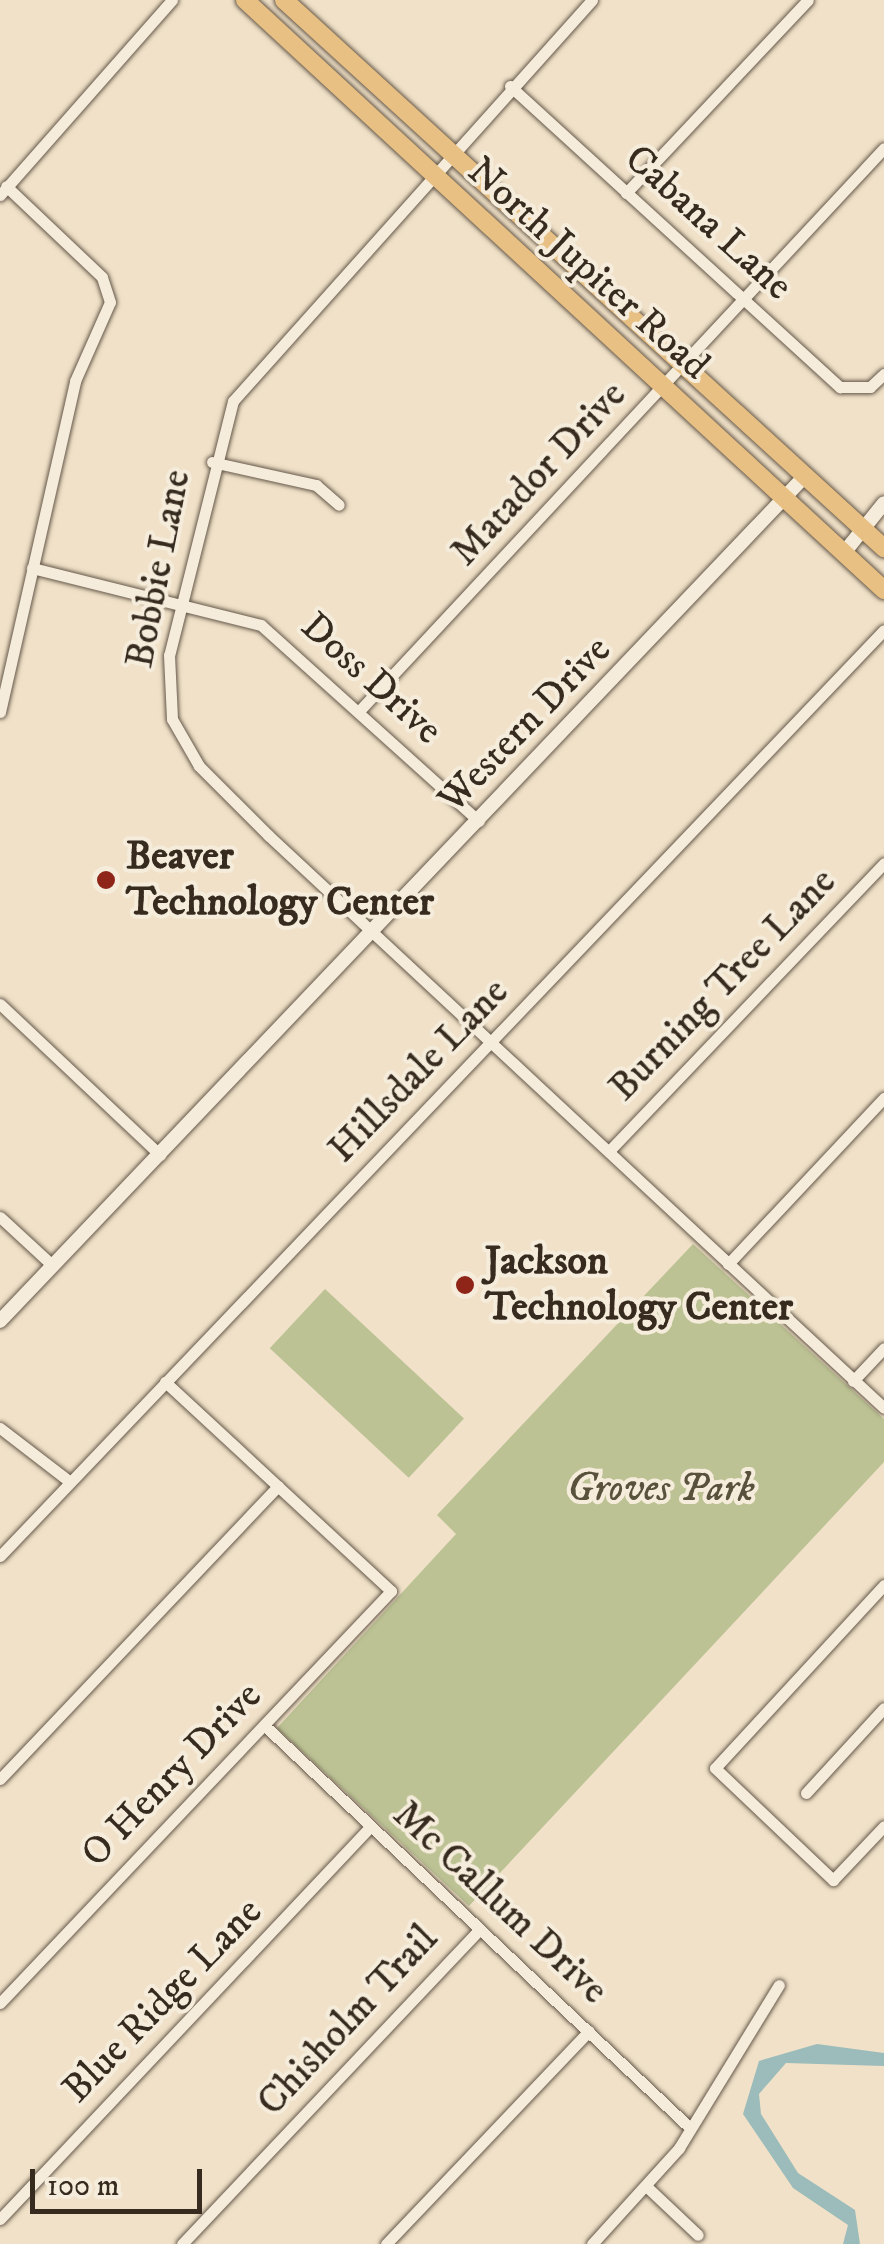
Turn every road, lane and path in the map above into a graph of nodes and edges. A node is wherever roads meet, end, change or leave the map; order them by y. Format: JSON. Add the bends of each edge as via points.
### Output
{"nodes":[{"id":1,"x":172,"y":0,"type":"edge"},
{"id":2,"x":245,"y":0,"type":"edge"},
{"id":3,"x":284,"y":0,"type":"edge"},
{"id":4,"x":592,"y":0,"type":"edge"},
{"id":5,"x":808,"y":0,"type":"edge"},
{"id":6,"x":510,"y":86,"type":"junction"},
{"id":7,"x":884,"y":148,"type":"edge"},
{"id":8,"x":449,"y":150,"type":"junction"},
{"id":9,"x":431,"y":172,"type":"junction"},
{"id":10,"x":3,"y":191,"type":"edge"},
{"id":11,"x":626,"y":193,"type":"junction"},
{"id":12,"x":746,"y":303,"type":"junction"},
{"id":13,"x":686,"y":367,"type":"junction"},
{"id":14,"x":884,"y":374,"type":"edge"},
{"id":15,"x":666,"y":386,"type":"junction"},
{"id":16,"x":212,"y":462,"type":"junction"},
{"id":17,"x":805,"y":476,"type":"junction"},
{"id":18,"x":784,"y":498,"type":"junction"},
{"id":19,"x":884,"y":503,"type":"edge"},
{"id":20,"x":339,"y":506,"type":"dead end"},
{"id":21,"x":862,"y":528,"type":"junction"},
{"id":22,"x":884,"y":548,"type":"edge"},
{"id":23,"x":843,"y":554,"type":"junction"},
{"id":24,"x":32,"y":568,"type":"junction"},
{"id":25,"x":884,"y":590,"type":"edge"},
{"id":26,"x":182,"y":604,"type":"junction"},
{"id":27,"x":884,"y":630,"type":"edge"},
{"id":28,"x":360,"y":710,"type":"junction"},
{"id":29,"x":0,"y":712,"type":"edge"},
{"id":30,"x":478,"y":821,"type":"junction"},
{"id":31,"x":884,"y":864,"type":"edge"},
{"id":32,"x":373,"y":932,"type":"junction"},
{"id":33,"x":0,"y":1004,"type":"edge"},
{"id":34,"x":492,"y":1041,"type":"junction"},
{"id":35,"x":884,"y":1098,"type":"edge"},
{"id":36,"x":609,"y":1151,"type":"junction"},
{"id":37,"x":160,"y":1154,"type":"junction"},
{"id":38,"x":0,"y":1217,"type":"edge"},
{"id":39,"x":728,"y":1264,"type":"junction"},
{"id":40,"x":52,"y":1265,"type":"junction"},
{"id":41,"x":0,"y":1320,"type":"edge"},
{"id":42,"x":884,"y":1348,"type":"edge"},
{"id":43,"x":853,"y":1381,"type":"junction"},
{"id":44,"x":165,"y":1382,"type":"junction"},
{"id":45,"x":884,"y":1408,"type":"edge"},
{"id":46,"x":0,"y":1428,"type":"edge"},
{"id":47,"x":70,"y":1482,"type":"junction"},
{"id":48,"x":278,"y":1486,"type":"junction"},
{"id":49,"x":0,"y":1556,"type":"edge"},
{"id":50,"x":884,"y":1585,"type":"edge"},
{"id":51,"x":884,"y":1708,"type":"edge"},
{"id":52,"x":264,"y":1725,"type":"junction"},
{"id":53,"x":0,"y":1779,"type":"edge"},
{"id":54,"x":806,"y":1793,"type":"dead end"},
{"id":55,"x":372,"y":1826,"type":"junction"},
{"id":56,"x":884,"y":1826,"type":"edge"},
{"id":57,"x":479,"y":1930,"type":"junction"},
{"id":58,"x":779,"y":1984,"type":"dead end"},
{"id":59,"x":0,"y":2003,"type":"edge"},
{"id":60,"x":589,"y":2031,"type":"junction"},
{"id":61,"x":690,"y":2128,"type":"junction"},
{"id":62,"x":646,"y":2186,"type":"junction"},
{"id":63,"x":0,"y":2219,"type":"edge"},
{"id":64,"x":698,"y":2235,"type":"dead end"},
{"id":65,"x":182,"y":2244,"type":"edge"},
{"id":66,"x":386,"y":2244,"type":"edge"},
{"id":67,"x":592,"y":2244,"type":"edge"}],
"edges":[{"from":1,"to":10,"type":"street"},
{"from":2,"to":9,"type":"main road","name":"North Jupiter Road"},
{"from":3,"to":8,"type":"main road","name":"North Jupiter Road"},
{"from":4,"to":6,"type":"street","name":"Bobbie Lane"},
{"from":5,"to":11,"type":"street"},
{"from":6,"to":8,"type":"street","name":"Bobbie Lane"},
{"from":6,"to":11,"type":"street","name":"Cabana Lane"},
{"from":7,"to":12,"type":"street","name":"Matador Drive"},
{"from":8,"to":9,"type":"street","name":"Bobbie Lane"},
{"from":8,"to":13,"type":"main road","name":"North Jupiter Road"},
{"from":9,"to":15,"type":"main road","name":"North Jupiter Road"},
{"from":9,"to":16,"type":"street","name":"Bobbie Lane","via":[[250,375],[222,420]]},
{"from":10,"to":24,"type":"street","via":[[102,277],[110,302],[75,381]]},
{"from":11,"to":12,"type":"street","name":"Cabana Lane"},
{"from":12,"to":13,"type":"street","name":"Matador Drive"},
{"from":12,"to":14,"type":"street","name":"Cabana Lane","via":[[840,387],[870,386]]},
{"from":13,"to":15,"type":"street","name":"Matador Drive"},
{"from":13,"to":17,"type":"main road","name":"North Jupiter Road"},
{"from":15,"to":18,"type":"main road","name":"North Jupiter Road"},
{"from":15,"to":28,"type":"street","name":"Matador Drive"},
{"from":16,"to":20,"type":"street","via":[[316,485]]},
{"from":16,"to":26,"type":"street","name":"Bobbie Lane"},
{"from":17,"to":18,"type":"street","name":"Western Drive"},
{"from":17,"to":21,"type":"main road","name":"North Jupiter Road"},
{"from":18,"to":23,"type":"main road","name":"North Jupiter Road"},
{"from":18,"to":30,"type":"street","name":"Western Drive"},
{"from":19,"to":21,"type":"street"},
{"from":21,"to":22,"type":"main road","name":"North Jupiter Road"},
{"from":21,"to":23,"type":"street"},
{"from":23,"to":25,"type":"main road","name":"North Jupiter Road"},
{"from":24,"to":26,"type":"street","name":"Doss Drive"},
{"from":24,"to":29,"type":"street"},
{"from":26,"to":28,"type":"street","name":"Doss Drive","via":[[261,625]]},
{"from":26,"to":32,"type":"street","name":"Bobbie Lane","via":[[168,690],[186,750]]},
{"from":27,"to":34,"type":"street","name":"Hillsdale Lane"},
{"from":28,"to":30,"type":"street","name":"Doss Drive"},
{"from":30,"to":32,"type":"street","name":"Western Drive"},
{"from":31,"to":36,"type":"street","name":"Burning Tree Lane"},
{"from":32,"to":34,"type":"street","name":"Bobbie Lane"},
{"from":32,"to":37,"type":"street","name":"Western Drive"},
{"from":33,"to":37,"type":"street"},
{"from":34,"to":36,"type":"street","name":"Bobbie Lane"},
{"from":34,"to":44,"type":"street","name":"Hillsdale Lane"},
{"from":35,"to":39,"type":"street"},
{"from":36,"to":39,"type":"street","name":"Bobbie Lane"},
{"from":37,"to":40,"type":"street","name":"Western Drive"},
{"from":38,"to":40,"type":"street"},
{"from":39,"to":43,"type":"street","name":"Bobbie Lane"},
{"from":40,"to":41,"type":"street","name":"Western Drive"},
{"from":42,"to":43,"type":"street"},
{"from":43,"to":45,"type":"street","name":"Bobbie Lane"},
{"from":44,"to":47,"type":"street","name":"Hillsdale Lane"},
{"from":44,"to":48,"type":"street"},
{"from":46,"to":47,"type":"street"},
{"from":47,"to":49,"type":"street","name":"Hillsdale Lane"},
{"from":48,"to":52,"type":"street","name":"O Henry Drive","via":[[391,1592]]},
{"from":48,"to":53,"type":"street"},
{"from":50,"to":56,"type":"street","via":[[715,1768],[834,1880]]},
{"from":51,"to":54,"type":"street"},
{"from":52,"to":55,"type":"street","name":"Mc Callum Drive"},
{"from":52,"to":59,"type":"street","name":"O Henry Drive"},
{"from":55,"to":57,"type":"street","name":"Mc Callum Drive"},
{"from":55,"to":63,"type":"street","name":"Blue Ridge Lane"},
{"from":57,"to":60,"type":"street","name":"Mc Callum Drive"},
{"from":57,"to":65,"type":"street","name":"Chisholm Trail"},
{"from":58,"to":61,"type":"street"},
{"from":60,"to":61,"type":"street","name":"Mc Callum Drive"},
{"from":60,"to":66,"type":"street"},
{"from":61,"to":62,"type":"street"},
{"from":62,"to":64,"type":"street"},
{"from":62,"to":67,"type":"street"}]}
